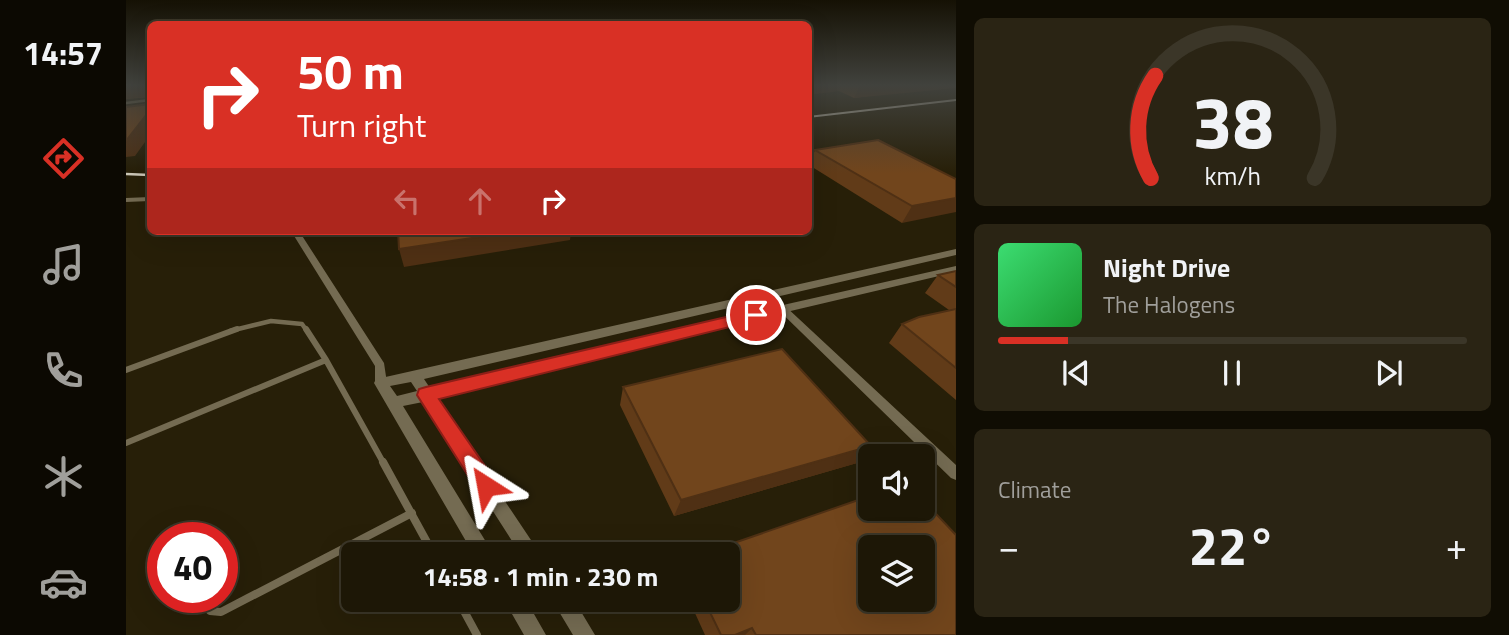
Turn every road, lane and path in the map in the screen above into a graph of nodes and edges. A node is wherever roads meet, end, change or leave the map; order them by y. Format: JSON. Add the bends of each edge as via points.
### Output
{"nodes":[{"id":1,"x":147,"y":199,"type":"edge"},
{"id":2,"x":126,"y":200,"type":"edge"},
{"id":3,"x":298,"y":235,"type":"edge"},
{"id":4,"x":956,"y":252,"type":"edge"},
{"id":5,"x":956,"y":269,"type":"edge"},
{"id":6,"x":767,"y":294,"type":"junction"},
{"id":7,"x":782,"y":309,"type":"junction"},
{"id":8,"x":326,"y":360,"type":"junction"},
{"id":9,"x":126,"y":370,"type":"edge"},
{"id":10,"x":415,"y":376,"type":"junction"},
{"id":11,"x":381,"y":383,"type":"junction"},
{"id":12,"x":426,"y":395,"type":"junction"},
{"id":13,"x":393,"y":403,"type":"junction"},
{"id":14,"x":126,"y":443,"type":"edge"},
{"id":15,"x":956,"y":474,"type":"edge"},
{"id":16,"x":412,"y":513,"type":"junction"},
{"id":17,"x":427,"y":542,"type":"edge"},
{"id":18,"x":477,"y":542,"type":"edge"},
{"id":19,"x":522,"y":542,"type":"edge"},
{"id":20,"x":238,"y":603,"type":"edge"},
{"id":21,"x":465,"y":612,"type":"edge"},
{"id":22,"x":522,"y":612,"type":"edge"},
{"id":23,"x":570,"y":612,"type":"edge"},
{"id":24,"x":477,"y":635,"type":"edge"},
{"id":25,"x":536,"y":635,"type":"edge"},
{"id":26,"x":584,"y":635,"type":"edge"}],
"edges":[{"from":1,"to":2,"type":"street"},
{"from":3,"to":11,"type":"street","via":[[380,366]]},
{"from":4,"to":6,"type":"street"},
{"from":5,"to":7,"type":"street"},
{"from":6,"to":7,"type":"street"},
{"from":6,"to":10,"type":"street"},
{"from":7,"to":12,"type":"street"},
{"from":7,"to":15,"type":"street"},
{"from":8,"to":9,"type":"lane","via":[[302,324],[271,321],[226,332]]},
{"from":8,"to":14,"type":"lane"},
{"from":8,"to":16,"type":"lane"},
{"from":10,"to":11,"type":"street"},
{"from":10,"to":12,"type":"street"},
{"from":11,"to":13,"type":"street"},
{"from":12,"to":13,"type":"street"},
{"from":12,"to":19,"type":"street"},
{"from":13,"to":18,"type":"street"},
{"from":16,"to":17,"type":"lane"},
{"from":16,"to":20,"type":"lane"},
{"from":21,"to":24,"type":"lane"},
{"from":22,"to":25,"type":"street"},
{"from":23,"to":26,"type":"street"}]}
